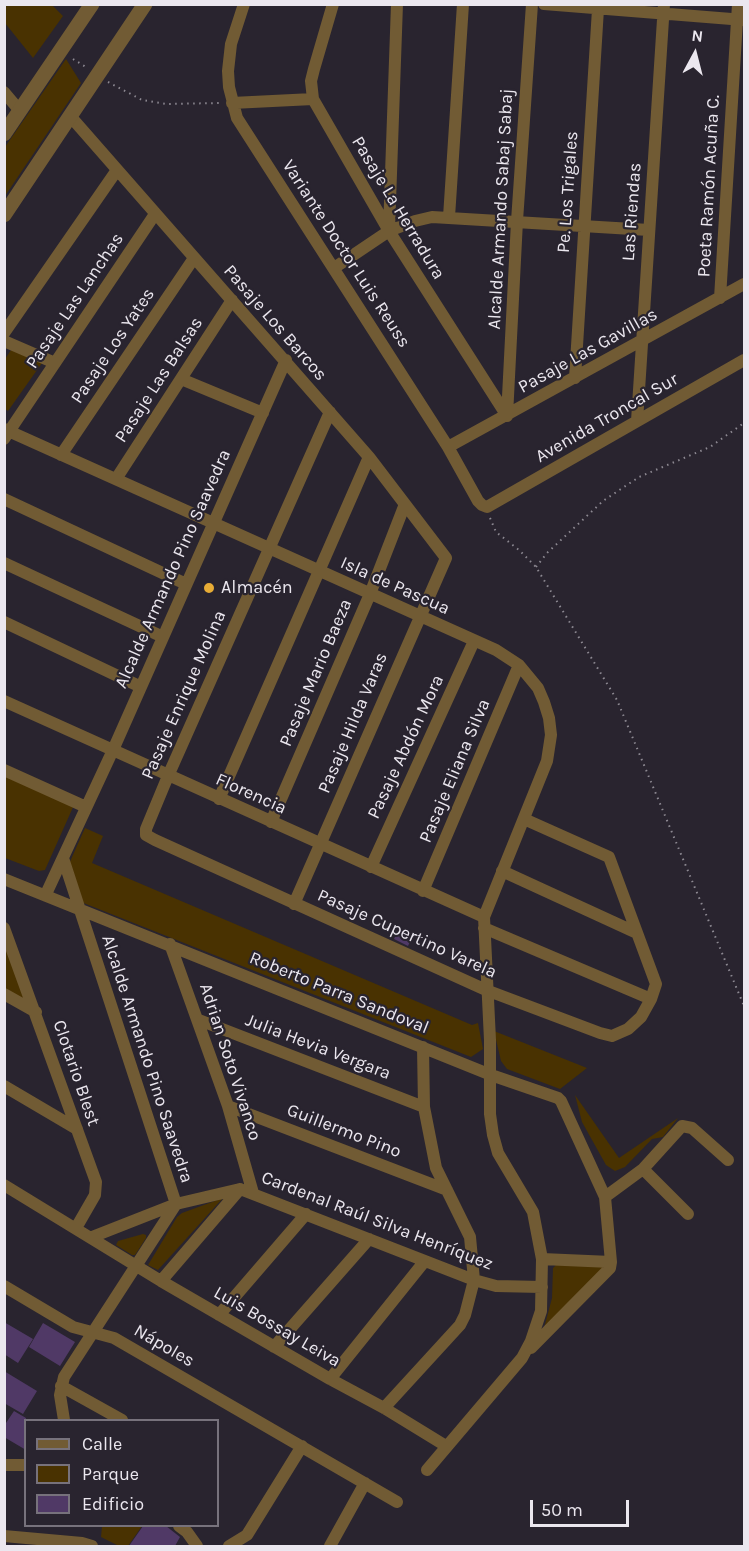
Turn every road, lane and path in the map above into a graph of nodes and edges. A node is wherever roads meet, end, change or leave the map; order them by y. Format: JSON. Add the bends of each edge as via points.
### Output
{"nodes":[{"id":1,"x":92,"y":4,"type":"edge"},
{"id":2,"x":145,"y":4,"type":"edge"},
{"id":3,"x":244,"y":4,"type":"edge"},
{"id":4,"x":333,"y":4,"type":"edge"},
{"id":5,"x":397,"y":4,"type":"edge"},
{"id":6,"x":463,"y":4,"type":"edge"},
{"id":7,"x":532,"y":4,"type":"edge"},
{"id":8,"x":544,"y":4,"type":"edge"},
{"id":9,"x":738,"y":4,"type":"edge"},
{"id":10,"x":598,"y":9,"type":"junction"},
{"id":11,"x":664,"y":9,"type":"edge"},
{"id":12,"x":741,"y":19,"type":"edge"},
{"id":13,"x":60,"y":51,"type":"junction"},
{"id":14,"x":98,"y":76,"type":"junction"},
{"id":15,"x":4,"y":92,"type":"edge"},
{"id":16,"x":312,"y":99,"type":"junction"},
{"id":17,"x":232,"y":103,"type":"junction"},
{"id":18,"x":20,"y":111,"type":"junction"},
{"id":19,"x":71,"y":117,"type":"junction"},
{"id":20,"x":4,"y":134,"type":"edge"},
{"id":21,"x":117,"y":170,"type":"junction"},
{"id":22,"x":4,"y":214,"type":"edge"},
{"id":23,"x":155,"y":214,"type":"junction"},
{"id":24,"x":449,"y":217,"type":"junction"},
{"id":25,"x":517,"y":221,"type":"junction"},
{"id":26,"x":584,"y":226,"type":"junction"},
{"id":27,"x":649,"y":230,"type":"junction"},
{"id":28,"x":389,"y":231,"type":"junction"},
{"id":29,"x":194,"y":258,"type":"junction"},
{"id":30,"x":334,"y":268,"type":"junction"},
{"id":31,"x":744,"y":284,"type":"edge"},
{"id":32,"x":720,"y":298,"type":"junction"},
{"id":33,"x":232,"y":300,"type":"junction"},
{"id":34,"x":4,"y":333,"type":"edge"},
{"id":35,"x":4,"y":341,"type":"edge"},
{"id":36,"x":642,"y":342,"type":"junction"},
{"id":37,"x":286,"y":360,"type":"junction"},
{"id":38,"x":744,"y":360,"type":"edge"},
{"id":39,"x":55,"y":363,"type":"junction"},
{"id":40,"x":575,"y":378,"type":"junction"},
{"id":41,"x":181,"y":379,"type":"junction"},
{"id":42,"x":263,"y":412,"type":"junction"},
{"id":43,"x":330,"y":412,"type":"junction"},
{"id":44,"x":507,"y":416,"type":"junction"},
{"id":45,"x":637,"y":421,"type":"junction"},
{"id":46,"x":744,"y":423,"type":"edge"},
{"id":47,"x":6,"y":433,"type":"edge"},
{"id":48,"x":448,"y":447,"type":"junction"},
{"id":49,"x":61,"y":455,"type":"junction"},
{"id":50,"x":369,"y":457,"type":"junction"},
{"id":51,"x":116,"y":479,"type":"junction"},
{"id":52,"x":4,"y":499,"type":"edge"},
{"id":53,"x":405,"y":504,"type":"junction"},
{"id":54,"x":487,"y":507,"type":"junction"},
{"id":55,"x":213,"y":524,"type":"junction"},
{"id":56,"x":268,"y":548,"type":"junction"},
{"id":57,"x":446,"y":558,"type":"joint"},
{"id":58,"x":4,"y":563,"type":"edge"},
{"id":59,"x":536,"y":567,"type":"junction"},
{"id":60,"x":318,"y":571,"type":"junction"},
{"id":61,"x":186,"y":584,"type":"junction"},
{"id":62,"x":370,"y":594,"type":"junction"},
{"id":63,"x":419,"y":616,"type":"junction"},
{"id":64,"x":4,"y":622,"type":"edge"},
{"id":65,"x":163,"y":637,"type":"junction"},
{"id":66,"x":474,"y":641,"type":"junction"},
{"id":67,"x":519,"y":665,"type":"junction"},
{"id":68,"x":141,"y":687,"type":"junction"},
{"id":69,"x":4,"y":701,"type":"edge"},
{"id":70,"x":113,"y":750,"type":"junction"},
{"id":71,"x":4,"y":770,"type":"edge"},
{"id":72,"x":168,"y":776,"type":"junction"},
{"id":73,"x":219,"y":799,"type":"junction"},
{"id":74,"x":86,"y":807,"type":"junction"},
{"id":75,"x":524,"y":819,"type":"junction"},
{"id":76,"x":271,"y":822,"type":"junction"},
{"id":77,"x":146,"y":829,"type":"joint"},
{"id":78,"x":320,"y":844,"type":"junction"},
{"id":79,"x":63,"y":858,"type":"junction"},
{"id":80,"x":371,"y":867,"type":"junction"},
{"id":81,"x":502,"y":871,"type":"junction"},
{"id":82,"x":4,"y":879,"type":"edge"},
{"id":83,"x":423,"y":891,"type":"junction"},
{"id":84,"x":46,"y":894,"type":"junction"},
{"id":85,"x":294,"y":904,"type":"junction"},
{"id":86,"x":77,"y":907,"type":"junction"},
{"id":87,"x":484,"y":923,"type":"junction"},
{"id":88,"x":4,"y":928,"type":"edge"},
{"id":89,"x":637,"y":933,"type":"junction"},
{"id":90,"x":170,"y":944,"type":"junction"},
{"id":91,"x":486,"y":990,"type":"junction"},
{"id":92,"x":4,"y":994,"type":"edge"},
{"id":93,"x":651,"y":999,"type":"junction"},
{"id":94,"x":744,"y":1006,"type":"edge"},
{"id":95,"x":36,"y":1012,"type":"junction"},
{"id":96,"x":199,"y":1020,"type":"junction"},
{"id":97,"x":423,"y":1047,"type":"junction"},
{"id":98,"x":491,"y":1075,"type":"junction"},
{"id":99,"x":4,"y":1086,"type":"edge"},
{"id":100,"x":228,"y":1106,"type":"junction"},
{"id":101,"x":424,"y":1107,"type":"junction"},
{"id":102,"x":77,"y":1129,"type":"junction"},
{"id":103,"x":728,"y":1160,"type":"dead end"},
{"id":104,"x":643,"y":1169,"type":"junction"},
{"id":105,"x":4,"y":1185,"type":"edge"},
{"id":106,"x":447,"y":1190,"type":"junction"},
{"id":107,"x":246,"y":1191,"type":"junction"},
{"id":108,"x":605,"y":1197,"type":"junction"},
{"id":109,"x":176,"y":1204,"type":"junction"},
{"id":110,"x":306,"y":1214,"type":"junction"},
{"id":111,"x":688,"y":1214,"type":"dead end"},
{"id":112,"x":76,"y":1228,"type":"junction"},
{"id":113,"x":92,"y":1237,"type":"junction"},
{"id":114,"x":369,"y":1239,"type":"junction"},
{"id":115,"x":542,"y":1259,"type":"junction"},
{"id":116,"x":424,"y":1262,"type":"junction"},
{"id":117,"x":611,"y":1262,"type":"junction"},
{"id":118,"x":138,"y":1267,"type":"junction"},
{"id":119,"x":474,"y":1280,"type":"junction"},
{"id":120,"x":161,"y":1281,"type":"junction"},
{"id":121,"x":4,"y":1286,"type":"edge"},
{"id":122,"x":542,"y":1287,"type":"junction"},
{"id":123,"x":219,"y":1315,"type":"junction"},
{"id":124,"x":93,"y":1332,"type":"junction"},
{"id":125,"x":274,"y":1347,"type":"junction"},
{"id":126,"x":522,"y":1358,"type":"junction"},
{"id":127,"x":330,"y":1379,"type":"junction"},
{"id":128,"x":62,"y":1386,"type":"junction"},
{"id":129,"x":384,"y":1408,"type":"junction"},
{"id":130,"x":64,"y":1419,"type":"edge"},
{"id":131,"x":121,"y":1419,"type":"edge"},
{"id":132,"x":302,"y":1446,"type":"junction"},
{"id":133,"x":447,"y":1446,"type":"junction"},
{"id":134,"x":4,"y":1465,"type":"edge"},
{"id":135,"x":24,"y":1465,"type":"edge"},
{"id":136,"x":427,"y":1470,"type":"dead end"},
{"id":137,"x":365,"y":1483,"type":"junction"},
{"id":138,"x":397,"y":1502,"type":"dead end"},
{"id":139,"x":180,"y":1527,"type":"edge"},
{"id":140,"x":4,"y":1536,"type":"edge"},
{"id":141,"x":33,"y":1543,"type":"edge"},
{"id":142,"x":92,"y":1546,"type":"edge"},
{"id":143,"x":197,"y":1546,"type":"edge"},
{"id":144,"x":229,"y":1546,"type":"edge"},
{"id":145,"x":330,"y":1546,"type":"edge"}],
"edges":[{"from":1,"to":13,"type":"street"},
{"from":2,"to":14,"type":"street"},
{"from":3,"to":17,"type":"street","name":"Variante Doctor Luis Reuss","via":[[229,58]]},
{"from":4,"to":16,"type":"street","via":[[311,81]]},
{"from":5,"to":28,"type":"street"},
{"from":6,"to":24,"type":"street"},
{"from":7,"to":25,"type":"street","name":"Alcalde Armando Sabaj Sabaj"},
{"from":8,"to":10,"type":"street"},
{"from":9,"to":12,"type":"street","name":"Poeta Ramón Acuña C."},
{"from":10,"to":11,"type":"street"},
{"from":10,"to":26,"type":"street","name":"Pe. Los Trigales"},
{"from":11,"to":12,"type":"street"},
{"from":11,"to":27,"type":"street","name":"Las Riendas"},
{"from":12,"to":32,"type":"street","name":"Poeta Ramón Acuña C."},
{"from":13,"to":14,"type":"path"},
{"from":13,"to":18,"type":"street"},
{"from":14,"to":17,"type":"path","via":[[142,100],[166,104]]},
{"from":14,"to":19,"type":"street"},
{"from":15,"to":18,"type":"street"},
{"from":16,"to":17,"type":"street"},
{"from":16,"to":28,"type":"street","name":"Pasaje La Herradura"},
{"from":17,"to":30,"type":"street","name":"Variante Doctor Luis Reuss","via":[[237,118]]},
{"from":18,"to":20,"type":"street"},
{"from":19,"to":21,"type":"street","name":"Pasaje Los Barcos"},
{"from":19,"to":22,"type":"street"},
{"from":21,"to":23,"type":"street","name":"Pasaje Los Barcos"},
{"from":21,"to":34,"type":"street"},
{"from":23,"to":29,"type":"street","name":"Pasaje Los Barcos"},
{"from":23,"to":39,"type":"street","name":"Pasaje Las Lanchas"},
{"from":24,"to":25,"type":"street"},
{"from":24,"to":28,"type":"street","via":[[424,219]]},
{"from":25,"to":26,"type":"street"},
{"from":25,"to":44,"type":"street","name":"Alcalde Armando Sabaj Sabaj"},
{"from":26,"to":27,"type":"street"},
{"from":26,"to":40,"type":"street","name":"Pe. Los Trigales"},
{"from":27,"to":36,"type":"street","name":"Las Riendas"},
{"from":28,"to":30,"type":"street"},
{"from":28,"to":44,"type":"street","name":"Pasaje La Herradura"},
{"from":29,"to":33,"type":"street","name":"Pasaje Los Barcos"},
{"from":29,"to":49,"type":"street","name":"Pasaje Los Yates"},
{"from":30,"to":48,"type":"street","name":"Variante Doctor Luis Reuss"},
{"from":31,"to":32,"type":"street","name":"Pasaje Las Gavillas"},
{"from":32,"to":36,"type":"street","name":"Pasaje Las Gavillas"},
{"from":33,"to":37,"type":"street","name":"Pasaje Los Barcos"},
{"from":33,"to":41,"type":"street","name":"Pasaje Las Balsas"},
{"from":35,"to":39,"type":"street"},
{"from":36,"to":40,"type":"street","name":"Pasaje Las Gavillas"},
{"from":36,"to":45,"type":"street","name":"Las Riendas"},
{"from":37,"to":42,"type":"street","name":"Alcalde Armando Pino Saavedra"},
{"from":37,"to":43,"type":"street","name":"Pasaje Los Barcos"},
{"from":38,"to":45,"type":"street","name":"Avenida Troncal Sur"},
{"from":39,"to":47,"type":"street","name":"Pasaje Las Lanchas"},
{"from":40,"to":44,"type":"street","name":"Pasaje Las Gavillas"},
{"from":41,"to":42,"type":"street"},
{"from":41,"to":51,"type":"street","name":"Pasaje Las Balsas"},
{"from":42,"to":55,"type":"street","name":"Alcalde Armando Pino Saavedra"},
{"from":43,"to":50,"type":"street","name":"Pasaje Los Barcos"},
{"from":43,"to":56,"type":"street","name":"Pasaje Enrique Molina"},
{"from":44,"to":48,"type":"street","name":"Pasaje Las Gavillas"},
{"from":45,"to":54,"type":"street","name":"Avenida Troncal Sur"},
{"from":46,"to":59,"type":"path","via":[[710,447],[639,477],[603,501]]},
{"from":47,"to":49,"type":"street","name":"Isla de Pascua"},
{"from":48,"to":54,"type":"street","name":"Variante Doctor Luis Reuss","via":[[478,501]]},
{"from":49,"to":51,"type":"street","name":"Isla de Pascua"},
{"from":50,"to":53,"type":"street","name":"Pasaje Los Barcos"},
{"from":50,"to":60,"type":"street"},
{"from":51,"to":55,"type":"street","name":"Isla de Pascua"},
{"from":52,"to":61,"type":"street"},
{"from":53,"to":57,"type":"street","name":"Pasaje Los Barcos"},
{"from":53,"to":62,"type":"street","name":"Pasaje Mario Baeza"},
{"from":54,"to":59,"type":"path","via":[[496,532]]},
{"from":55,"to":56,"type":"street","name":"Isla de Pascua"},
{"from":55,"to":61,"type":"street","name":"Alcalde Armando Pino Saavedra"},
{"from":56,"to":60,"type":"street","name":"Isla de Pascua"},
{"from":56,"to":72,"type":"street","name":"Pasaje Enrique Molina"},
{"from":57,"to":63,"type":"street","name":"Pasaje Hilda Varas"},
{"from":58,"to":65,"type":"street"},
{"from":59,"to":94,"type":"path","via":[[617,700]]},
{"from":60,"to":62,"type":"street","name":"Isla de Pascua"},
{"from":60,"to":73,"type":"street"},
{"from":61,"to":65,"type":"street","name":"Alcalde Armando Pino Saavedra"},
{"from":62,"to":63,"type":"street","name":"Isla de Pascua"},
{"from":62,"to":76,"type":"street","name":"Pasaje Mario Baeza"},
{"from":63,"to":66,"type":"street","name":"Isla de Pascua"},
{"from":63,"to":78,"type":"street","name":"Pasaje Hilda Varas"},
{"from":64,"to":68,"type":"street"},
{"from":65,"to":68,"type":"street","name":"Alcalde Armando Pino Saavedra"},
{"from":66,"to":67,"type":"street","name":"Isla de Pascua"},
{"from":66,"to":80,"type":"street","name":"Pasaje Abdón Mora"},
{"from":67,"to":75,"type":"street","name":"Isla de Pascua","via":[[538,688],[551,735],[547,761]]},
{"from":67,"to":83,"type":"street","name":"Pasaje Eliana Silva"},
{"from":68,"to":70,"type":"street","name":"Alcalde Armando Pino Saavedra"},
{"from":69,"to":70,"type":"street","name":"Florencia"},
{"from":70,"to":72,"type":"street","name":"Florencia"},
{"from":70,"to":74,"type":"street","name":"Alcalde Armando Pino Saavedra"},
{"from":71,"to":74,"type":"street"},
{"from":72,"to":73,"type":"street","name":"Florencia"},
{"from":72,"to":77,"type":"street","name":"Pasaje Enrique Molina"},
{"from":73,"to":76,"type":"street","name":"Florencia"},
{"from":74,"to":79,"type":"street","name":"Alcalde Armando Pino Saavedra"},
{"from":75,"to":81,"type":"street","name":"Isla de Pascua"},
{"from":75,"to":89,"type":"street","via":[[609,857]]},
{"from":76,"to":78,"type":"street","name":"Florencia"},
{"from":77,"to":85,"type":"street","name":"Pasaje Cupertino Varela","via":[[146,835],[155,840]]},
{"from":78,"to":80,"type":"street","name":"Florencia"},
{"from":78,"to":85,"type":"street","name":"Pasaje Hilda Varas"},
{"from":79,"to":84,"type":"street","name":"Alcalde Armando Pino Saavedra"},
{"from":79,"to":86,"type":"street","name":"Alcalde Armando Pino Saavedra"},
{"from":80,"to":83,"type":"street","name":"Florencia"},
{"from":81,"to":87,"type":"street","name":"Isla de Pascua"},
{"from":81,"to":89,"type":"street"},
{"from":82,"to":84,"type":"street","name":"Roberto Parra Sandoval"},
{"from":83,"to":87,"type":"street","name":"Florencia"},
{"from":84,"to":86,"type":"street","name":"Roberto Parra Sandoval"},
{"from":85,"to":91,"type":"street","name":"Pasaje Cupertino Varela"},
{"from":86,"to":90,"type":"street","name":"Roberto Parra Sandoval"},
{"from":86,"to":109,"type":"street","name":"Alcalde Armando Pino Saavedra"},
{"from":87,"to":91,"type":"street"},
{"from":87,"to":93,"type":"street","name":"Florencia"},
{"from":88,"to":95,"type":"street","name":"Clotario Blest"},
{"from":89,"to":93,"type":"street","via":[[656,984]]},
{"from":90,"to":96,"type":"street","name":"Adrian Soto Vivanco"},
{"from":90,"to":97,"type":"street","name":"Roberto Parra Sandoval"},
{"from":91,"to":93,"type":"street","name":"Pasaje Cupertino Varela","via":[[612,1036],[642,1017]]},
{"from":91,"to":98,"type":"street"},
{"from":92,"to":95,"type":"street"},
{"from":95,"to":102,"type":"street","name":"Clotario Blest"},
{"from":96,"to":100,"type":"street","name":"Adrian Soto Vivanco"},
{"from":96,"to":101,"type":"street","name":"Julia Hevia Vergara"},
{"from":97,"to":98,"type":"street","name":"Roberto Parra Sandoval"},
{"from":97,"to":101,"type":"street"},
{"from":98,"to":108,"type":"street","name":"Roberto Parra Sandoval","via":[[561,1101]]},
{"from":98,"to":115,"type":"street","via":[[493,1135],[498,1153],[533,1212]]},
{"from":99,"to":102,"type":"street"},
{"from":100,"to":106,"type":"street","name":"Guillermo Pino"},
{"from":100,"to":107,"type":"street","name":"Adrian Soto Vivanco"},
{"from":101,"to":106,"type":"street","via":[[436,1168]]},
{"from":102,"to":112,"type":"street","name":"Clotario Blest","via":[[96,1187]]},
{"from":103,"to":104,"type":"street","via":[[692,1128],[682,1126]]},
{"from":104,"to":108,"type":"street"},
{"from":104,"to":111,"type":"street"},
{"from":105,"to":112,"type":"street"},
{"from":106,"to":119,"type":"street","via":[[470,1237]]},
{"from":107,"to":109,"type":"street","name":"Cardenal Raúl Silva Henríquez"},
{"from":107,"to":110,"type":"street","name":"Cardenal Raúl Silva Henríquez"},
{"from":107,"to":120,"type":"street"},
{"from":108,"to":117,"type":"street","name":"Roberto Parra Sandoval"},
{"from":109,"to":113,"type":"street","name":"Cardenal Raúl Silva Henríquez"},
{"from":109,"to":118,"type":"street","name":"Alcalde Armando Pino Saavedra"},
{"from":110,"to":114,"type":"street","name":"Cardenal Raúl Silva Henríquez"},
{"from":110,"to":123,"type":"street"},
{"from":112,"to":113,"type":"street"},
{"from":113,"to":118,"type":"street","name":"Luis Bossay Leiva"},
{"from":114,"to":116,"type":"street","name":"Cardenal Raúl Silva Henríquez"},
{"from":114,"to":125,"type":"street"},
{"from":115,"to":117,"type":"street"},
{"from":115,"to":122,"type":"street"},
{"from":116,"to":119,"type":"street","name":"Cardenal Raúl Silva Henríquez"},
{"from":116,"to":127,"type":"street"},
{"from":117,"to":126,"type":"street","via":[[610,1268]]},
{"from":118,"to":120,"type":"street","name":"Luis Bossay Leiva"},
{"from":118,"to":124,"type":"street","name":"Alcalde Armando Pino Saavedra"},
{"from":119,"to":122,"type":"street","name":"Cardenal Raúl Silva Henríquez","via":[[496,1286]]},
{"from":119,"to":129,"type":"street","via":[[460,1325]]},
{"from":120,"to":123,"type":"street","name":"Luis Bossay Leiva"},
{"from":121,"to":124,"type":"street","name":"Nápoles","via":[[73,1327]]},
{"from":122,"to":126,"type":"street","via":[[541,1311]]},
{"from":123,"to":125,"type":"street","name":"Luis Bossay Leiva"},
{"from":124,"to":128,"type":"street","name":"Alcalde Armando Pino Saavedra"},
{"from":124,"to":132,"type":"street","name":"Nápoles","via":[[114,1338]]},
{"from":125,"to":127,"type":"street","name":"Luis Bossay Leiva"},
{"from":126,"to":133,"type":"street"},
{"from":127,"to":129,"type":"street","name":"Luis Bossay Leiva"},
{"from":128,"to":130,"type":"street","name":"Alcalde Armando Pino Saavedra"},
{"from":128,"to":131,"type":"street"},
{"from":129,"to":133,"type":"street","name":"Luis Bossay Leiva"},
{"from":132,"to":137,"type":"street","name":"Nápoles"},
{"from":132,"to":144,"type":"street","via":[[247,1535]]},
{"from":133,"to":136,"type":"street"},
{"from":134,"to":135,"type":"street"},
{"from":137,"to":138,"type":"street","name":"Nápoles"},
{"from":137,"to":145,"type":"street"},
{"from":139,"to":143,"type":"street"},
{"from":140,"to":141,"type":"street"},
{"from":141,"to":142,"type":"street"}]}
